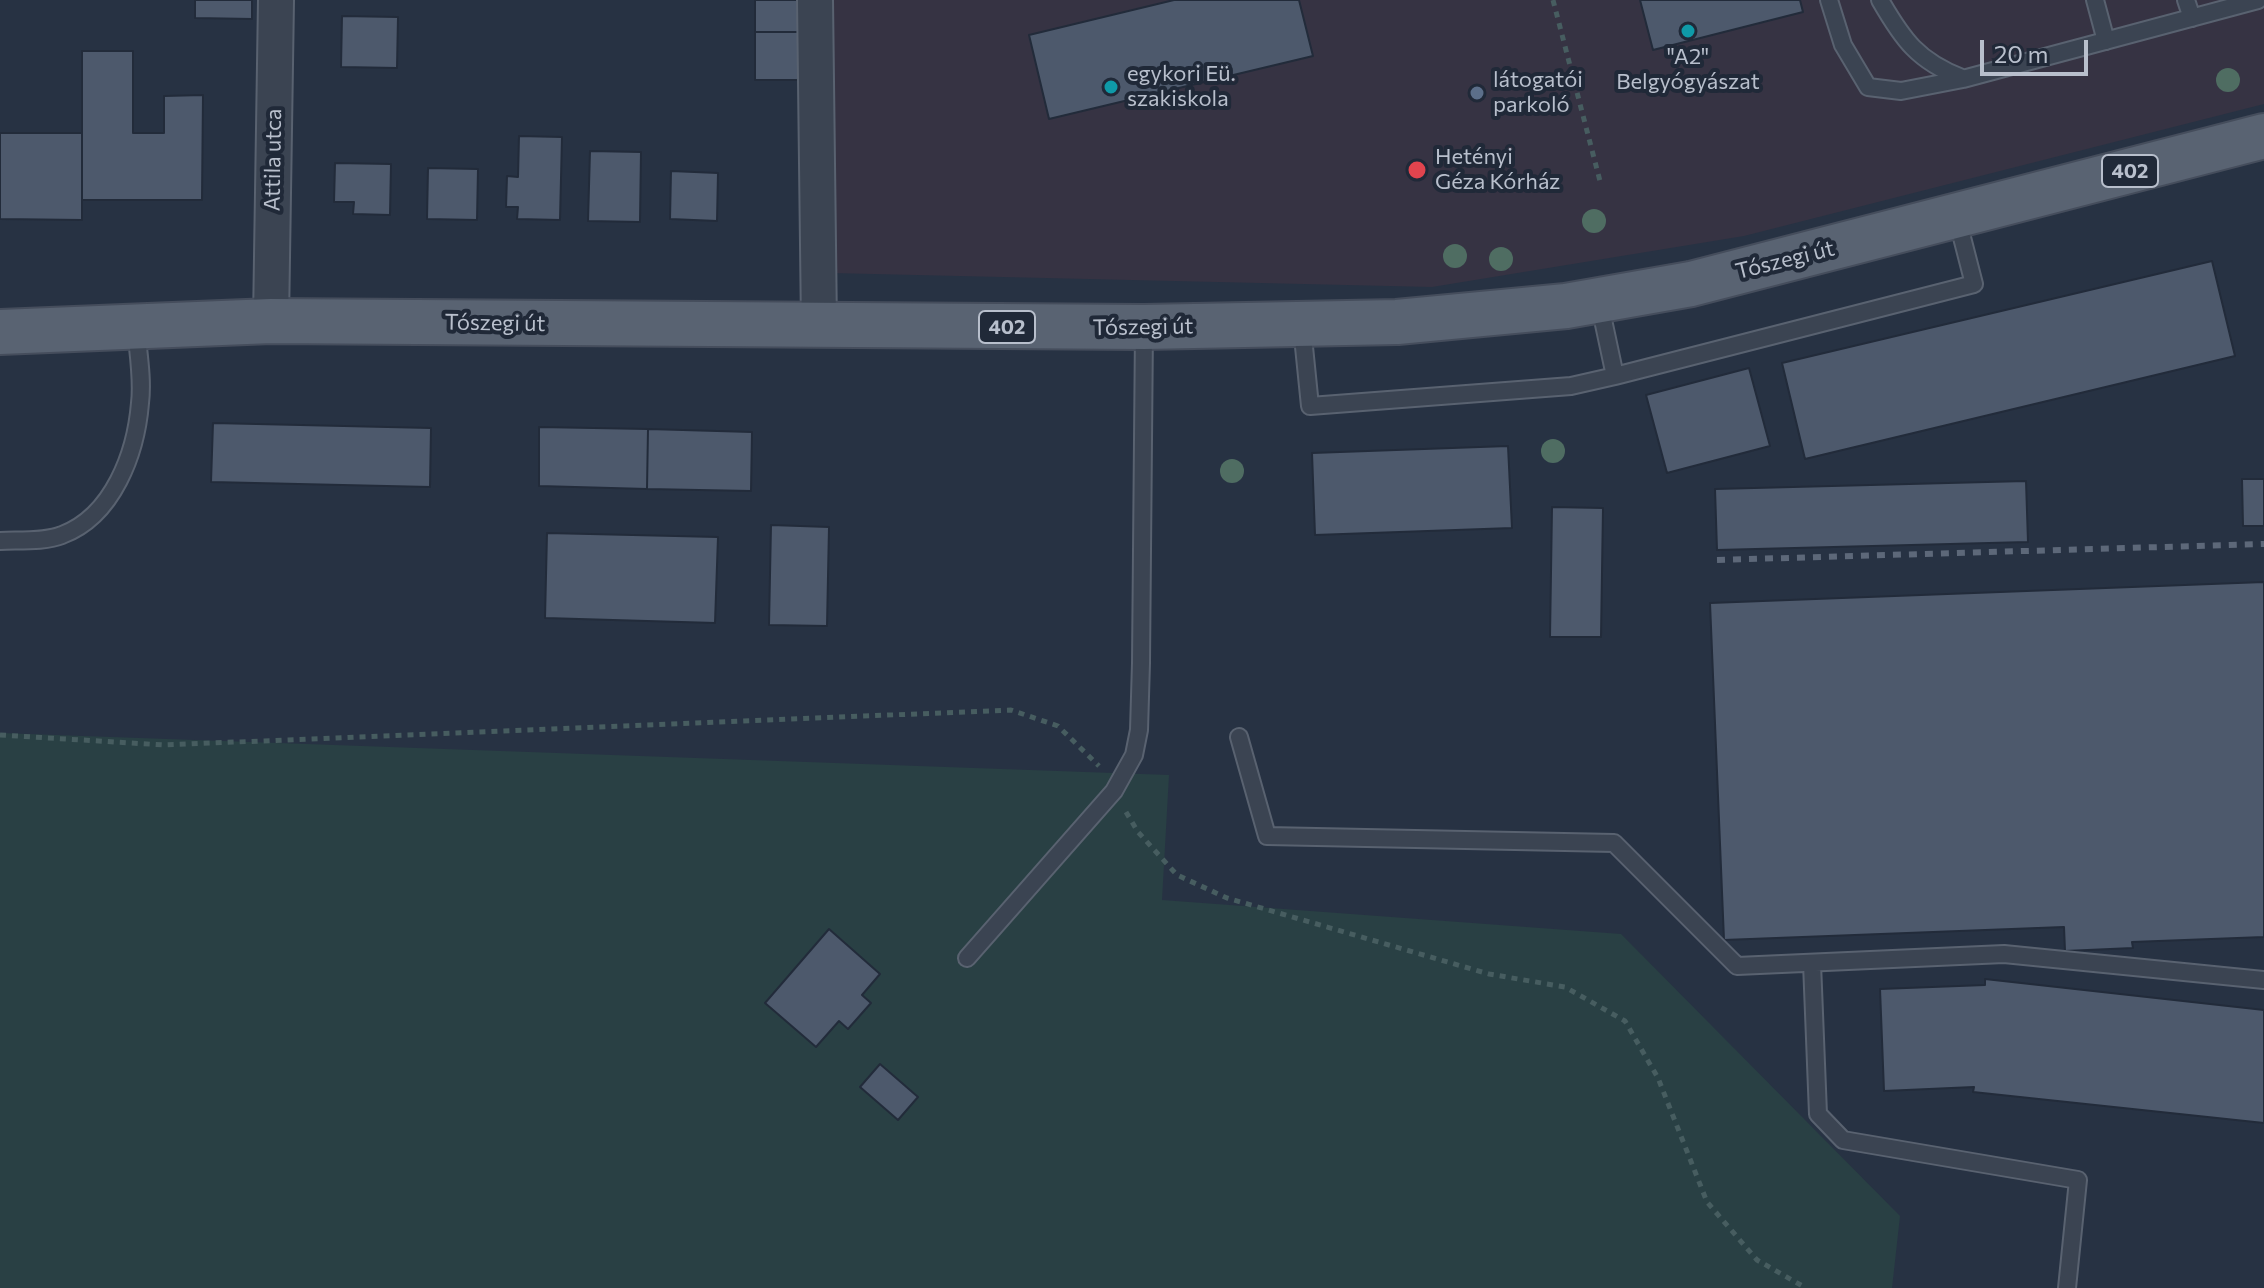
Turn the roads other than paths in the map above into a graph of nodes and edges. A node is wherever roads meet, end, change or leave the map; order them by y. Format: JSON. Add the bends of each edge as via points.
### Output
{"nodes":[{"id":1,"x":276,"y":0,"type":"edge"},
{"id":2,"x":815,"y":0,"type":"edge"},
{"id":3,"x":1829,"y":0,"type":"edge"},
{"id":4,"x":1880,"y":0,"type":"edge"},
{"id":5,"x":2095,"y":0,"type":"edge"},
{"id":6,"x":2186,"y":0,"type":"edge"},
{"id":7,"x":2258,"y":0,"type":"edge"},
{"id":8,"x":2192,"y":18,"type":"junction"},
{"id":9,"x":2106,"y":41,"type":"junction"},
{"id":10,"x":1963,"y":79,"type":"junction"},
{"id":11,"x":2264,"y":136,"type":"edge"},
{"id":12,"x":1957,"y":216,"type":"junction"},
{"id":13,"x":1599,"y":301,"type":"junction"},
{"id":14,"x":271,"y":321,"type":"junction"},
{"id":15,"x":1302,"y":324,"type":"junction"},
{"id":16,"x":136,"y":325,"type":"junction"},
{"id":17,"x":819,"y":326,"type":"junction"},
{"id":18,"x":1144,"y":327,"type":"junction"},
{"id":19,"x":0,"y":332,"type":"edge"},
{"id":20,"x":1615,"y":376,"type":"junction"},
{"id":21,"x":0,"y":541,"type":"edge"},
{"id":22,"x":1239,"y":737,"type":"dead end"},
{"id":23,"x":967,"y":958,"type":"dead end"},
{"id":24,"x":1812,"y":963,"type":"junction"},
{"id":25,"x":2264,"y":980,"type":"edge"},
{"id":26,"x":2067,"y":1288,"type":"edge"}],
"edges":[{"from":1,"to":14,"type":"street","name":"Attila utca"},
{"from":2,"to":17,"type":"street"},
{"from":3,"to":10,"type":"lane","via":[[1843,45],[1868,87],[1901,91]]},
{"from":4,"to":10,"type":"lane","via":[[1902,38],[1934,67]]},
{"from":5,"to":9,"type":"lane"},
{"from":6,"to":8,"type":"lane"},
{"from":7,"to":8,"type":"lane"},
{"from":8,"to":9,"type":"lane"},
{"from":9,"to":10,"type":"lane"},
{"from":11,"to":12,"type":"main road","name":"Tószegi út","number":"402"},
{"from":12,"to":13,"type":"main road","name":"Tószegi út","number":"402","via":[[1691,284]]},
{"from":12,"to":20,"type":"lane","via":[[1974,284]]},
{"from":13,"to":15,"type":"main road","name":"Tószegi út","number":"402","via":[[1397,322]]},
{"from":13,"to":20,"type":"lane"},
{"from":14,"to":16,"type":"main road","name":"Tószegi út","number":"402"},
{"from":14,"to":17,"type":"main road","name":"Tószegi út","number":"402"},
{"from":15,"to":18,"type":"main road","name":"Tószegi út","number":"402"},
{"from":15,"to":20,"type":"lane","via":[[1310,406],[1571,386]]},
{"from":16,"to":19,"type":"main road","name":"Tószegi út","number":"402"},
{"from":16,"to":21,"type":"lane","via":[[141,400],[130,456],[114,489],[93,514],[60,536]]},
{"from":17,"to":18,"type":"main road","name":"Tószegi út","number":"402"},
{"from":18,"to":23,"type":"lane","via":[[1139,730],[1134,755],[1114,791]]},
{"from":22,"to":24,"type":"lane","via":[[1267,836],[1614,843],[1737,966]]},
{"from":24,"to":25,"type":"lane","via":[[2004,954]]},
{"from":24,"to":26,"type":"lane","via":[[1818,1114],[1843,1140],[2078,1180]]}]}
